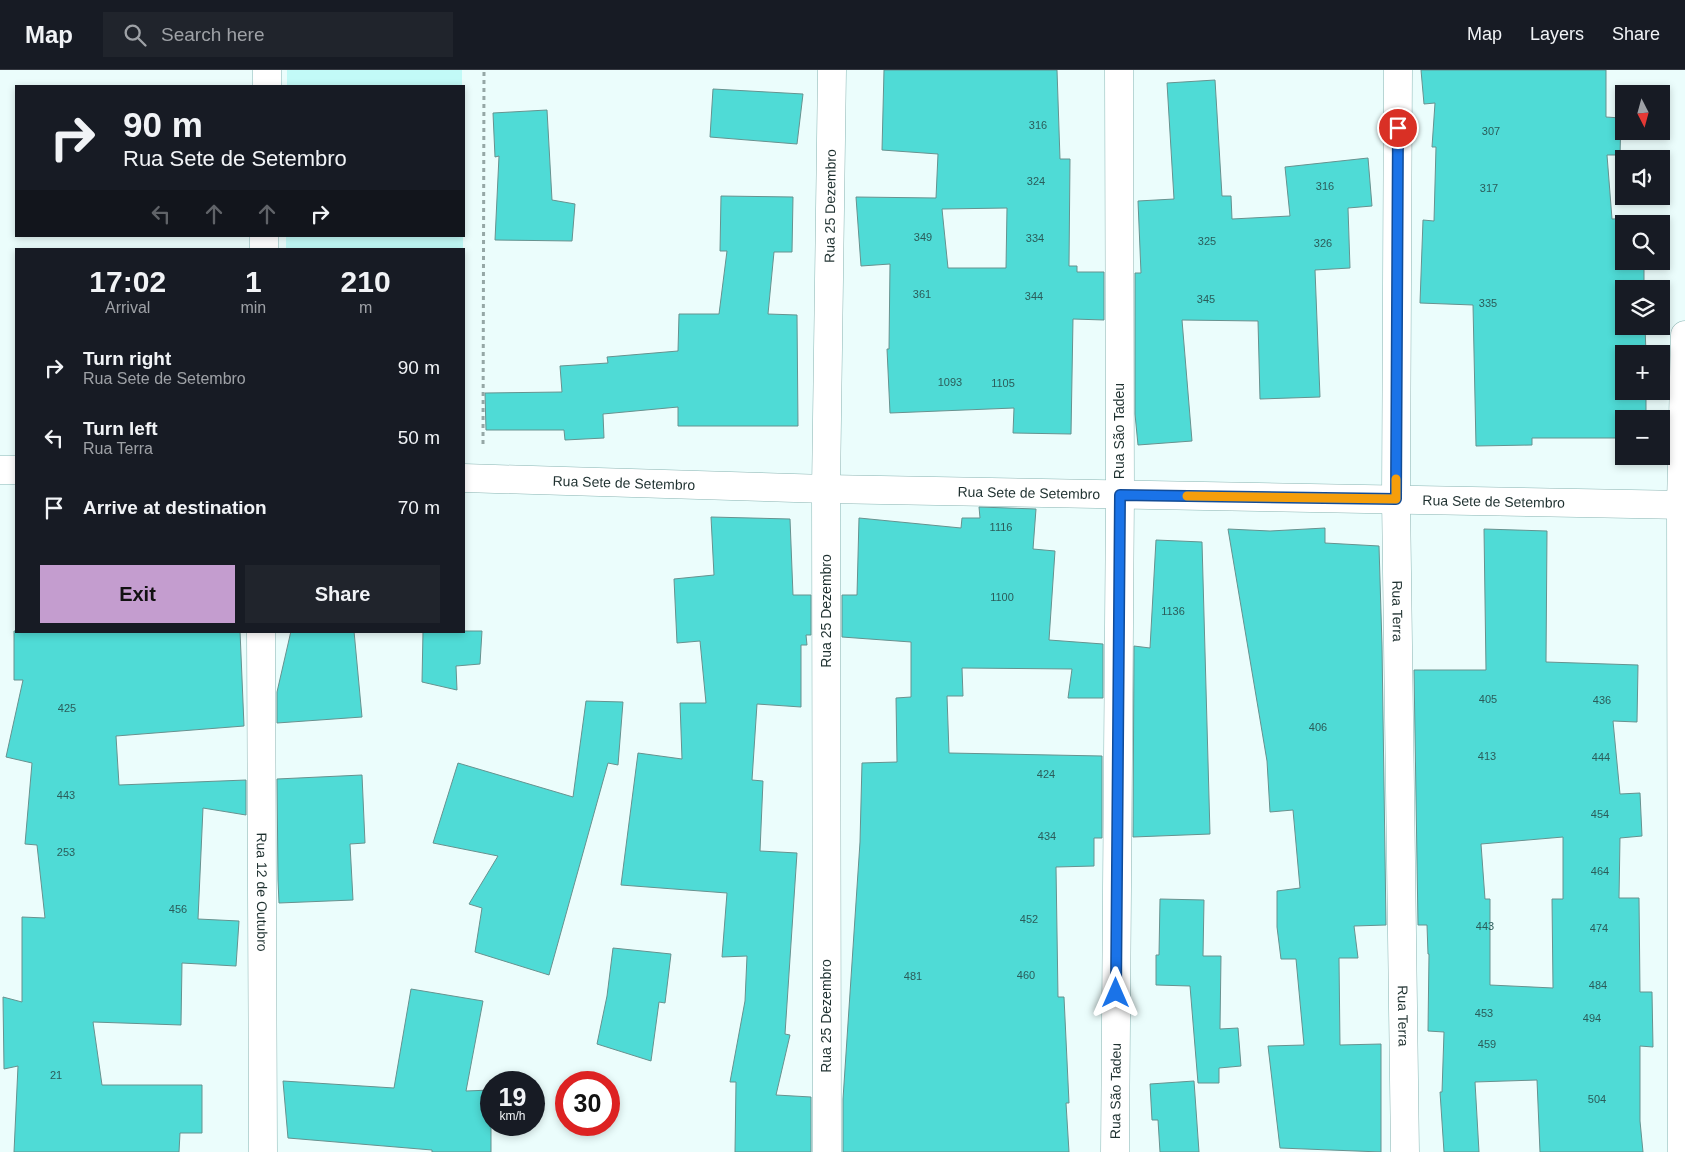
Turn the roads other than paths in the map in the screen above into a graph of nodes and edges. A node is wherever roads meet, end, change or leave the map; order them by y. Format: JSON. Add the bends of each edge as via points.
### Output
{"nodes":[{"id":1,"x":267,"y":70,"type":"edge"},
{"id":2,"x":832,"y":70,"type":"edge"},
{"id":3,"x":1119,"y":70,"type":"edge"},
{"id":4,"x":1398,"y":70,"type":"edge"},
{"id":5,"x":267,"y":85,"type":"edge"},
{"id":6,"x":1685,"y":335,"type":"edge"},
{"id":7,"x":0,"y":470,"type":"edge"},
{"id":8,"x":15,"y":470,"type":"edge"},
{"id":9,"x":473,"y":478,"type":"edge"},
{"id":10,"x":826,"y":490,"type":"junction"},
{"id":11,"x":1120,"y":495,"type":"junction"},
{"id":12,"x":1396,"y":499,"type":"junction"},
{"id":13,"x":1683,"y":505,"type":"edge"},
{"id":14,"x":261,"y":633,"type":"edge"},
{"id":15,"x":263,"y":1152,"type":"edge"},
{"id":16,"x":826,"y":1152,"type":"edge"},
{"id":17,"x":1115,"y":1152,"type":"edge"},
{"id":18,"x":1405,"y":1152,"type":"edge"},
{"id":19,"x":1682,"y":1152,"type":"edge"}],
"edges":[{"from":1,"to":5,"type":"street"},
{"from":2,"to":10,"type":"street","name":"Rua 25 Dezembro"},
{"from":3,"to":11,"type":"street","name":"Rua São Tadeu"},
{"from":4,"to":12,"type":"street","name":"Rua Terra"},
{"from":6,"to":13,"type":"street"},
{"from":7,"to":8,"type":"street"},
{"from":9,"to":10,"type":"street","name":"Rua Sete de Setembro"},
{"from":10,"to":11,"type":"street","name":"Rua Sete de Setembro"},
{"from":10,"to":16,"type":"street","name":"Rua 25 Dezembro"},
{"from":11,"to":12,"type":"street","name":"Rua Sete de Setembro"},
{"from":11,"to":17,"type":"street","name":"Rua São Tadeu"},
{"from":12,"to":13,"type":"street","name":"Rua Sete de Setembro"},
{"from":12,"to":18,"type":"street","name":"Rua Terra"},
{"from":13,"to":19,"type":"street"},
{"from":14,"to":15,"type":"street","name":"Rua 12 de Outubro"}]}
